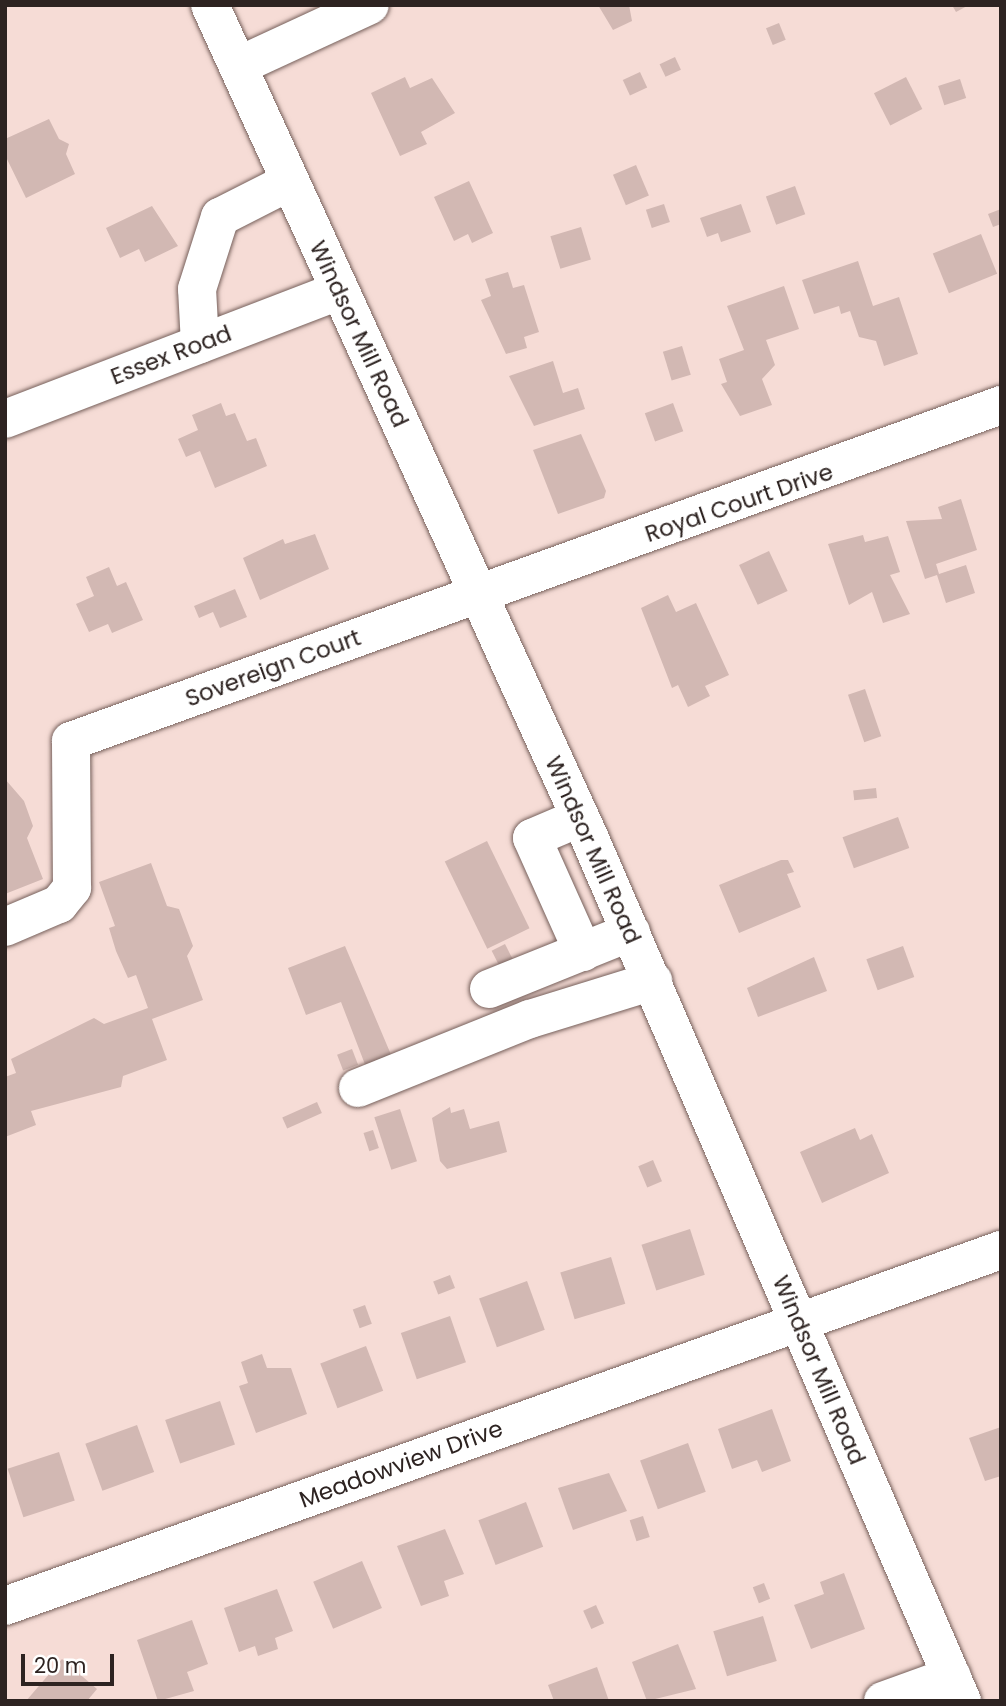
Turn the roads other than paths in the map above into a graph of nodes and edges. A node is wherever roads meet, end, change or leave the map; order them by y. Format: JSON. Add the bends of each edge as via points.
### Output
{"nodes":[{"id":1,"x":210,"y":5,"type":"edge"},
{"id":2,"x":370,"y":5,"type":"edge"},
{"id":3,"x":238,"y":65,"type":"junction"},
{"id":4,"x":289,"y":182,"type":"junction"},
{"id":5,"x":338,"y":291,"type":"junction"},
{"id":6,"x":200,"y":344,"type":"junction"},
{"id":7,"x":1001,"y":405,"type":"edge"},
{"id":8,"x":5,"y":419,"type":"edge"},
{"id":9,"x":476,"y":596,"type":"junction"},
{"id":10,"x":579,"y":818,"type":"junction"},
{"id":11,"x":5,"y":927,"type":"edge"},
{"id":12,"x":631,"y":932,"type":"junction"},
{"id":13,"x":583,"y":951,"type":"junction"},
{"id":14,"x":653,"y":981,"type":"junction"},
{"id":15,"x":489,"y":989,"type":"dead end"},
{"id":16,"x":358,"y":1088,"type":"dead end"},
{"id":17,"x":1001,"y":1250,"type":"edge"},
{"id":18,"x":797,"y":1321,"type":"junction"},
{"id":19,"x":5,"y":1606,"type":"edge"},
{"id":20,"x":957,"y":1688,"type":"edge"},
{"id":21,"x":883,"y":1701,"type":"edge"}],
"edges":[{"from":1,"to":3,"type":"street","name":"Windsor Mill Road"},
{"from":2,"to":3,"type":"street"},
{"from":3,"to":4,"type":"street","name":"Windsor Mill Road"},
{"from":4,"to":5,"type":"street","name":"Windsor Mill Road"},
{"from":4,"to":6,"type":"street","via":[[220,217],[197,289]]},
{"from":5,"to":6,"type":"street","name":"Essex Road"},
{"from":5,"to":9,"type":"street","name":"Windsor Mill Road"},
{"from":6,"to":8,"type":"street","name":"Essex Road"},
{"from":7,"to":9,"type":"street","name":"Royal Court Drive"},
{"from":9,"to":10,"type":"street","name":"Windsor Mill Road"},
{"from":9,"to":11,"type":"street","name":"Sovereign Court","via":[[71,741],[72,888],[58,904]]},
{"from":10,"to":12,"type":"street","name":"Windsor Mill Road"},
{"from":10,"to":13,"type":"street","via":[[531,838]]},
{"from":12,"to":13,"type":"street"},
{"from":12,"to":14,"type":"street","name":"Windsor Mill Road"},
{"from":13,"to":15,"type":"street"},
{"from":14,"to":16,"type":"street","via":[[530,1019]]},
{"from":14,"to":18,"type":"street","name":"Windsor Mill Road"},
{"from":17,"to":18,"type":"street","name":"Meadowview Drive"},
{"from":18,"to":19,"type":"street","name":"Meadowview Drive"},
{"from":18,"to":20,"type":"street","name":"Windsor Mill Road"},
{"from":20,"to":21,"type":"street"}]}
